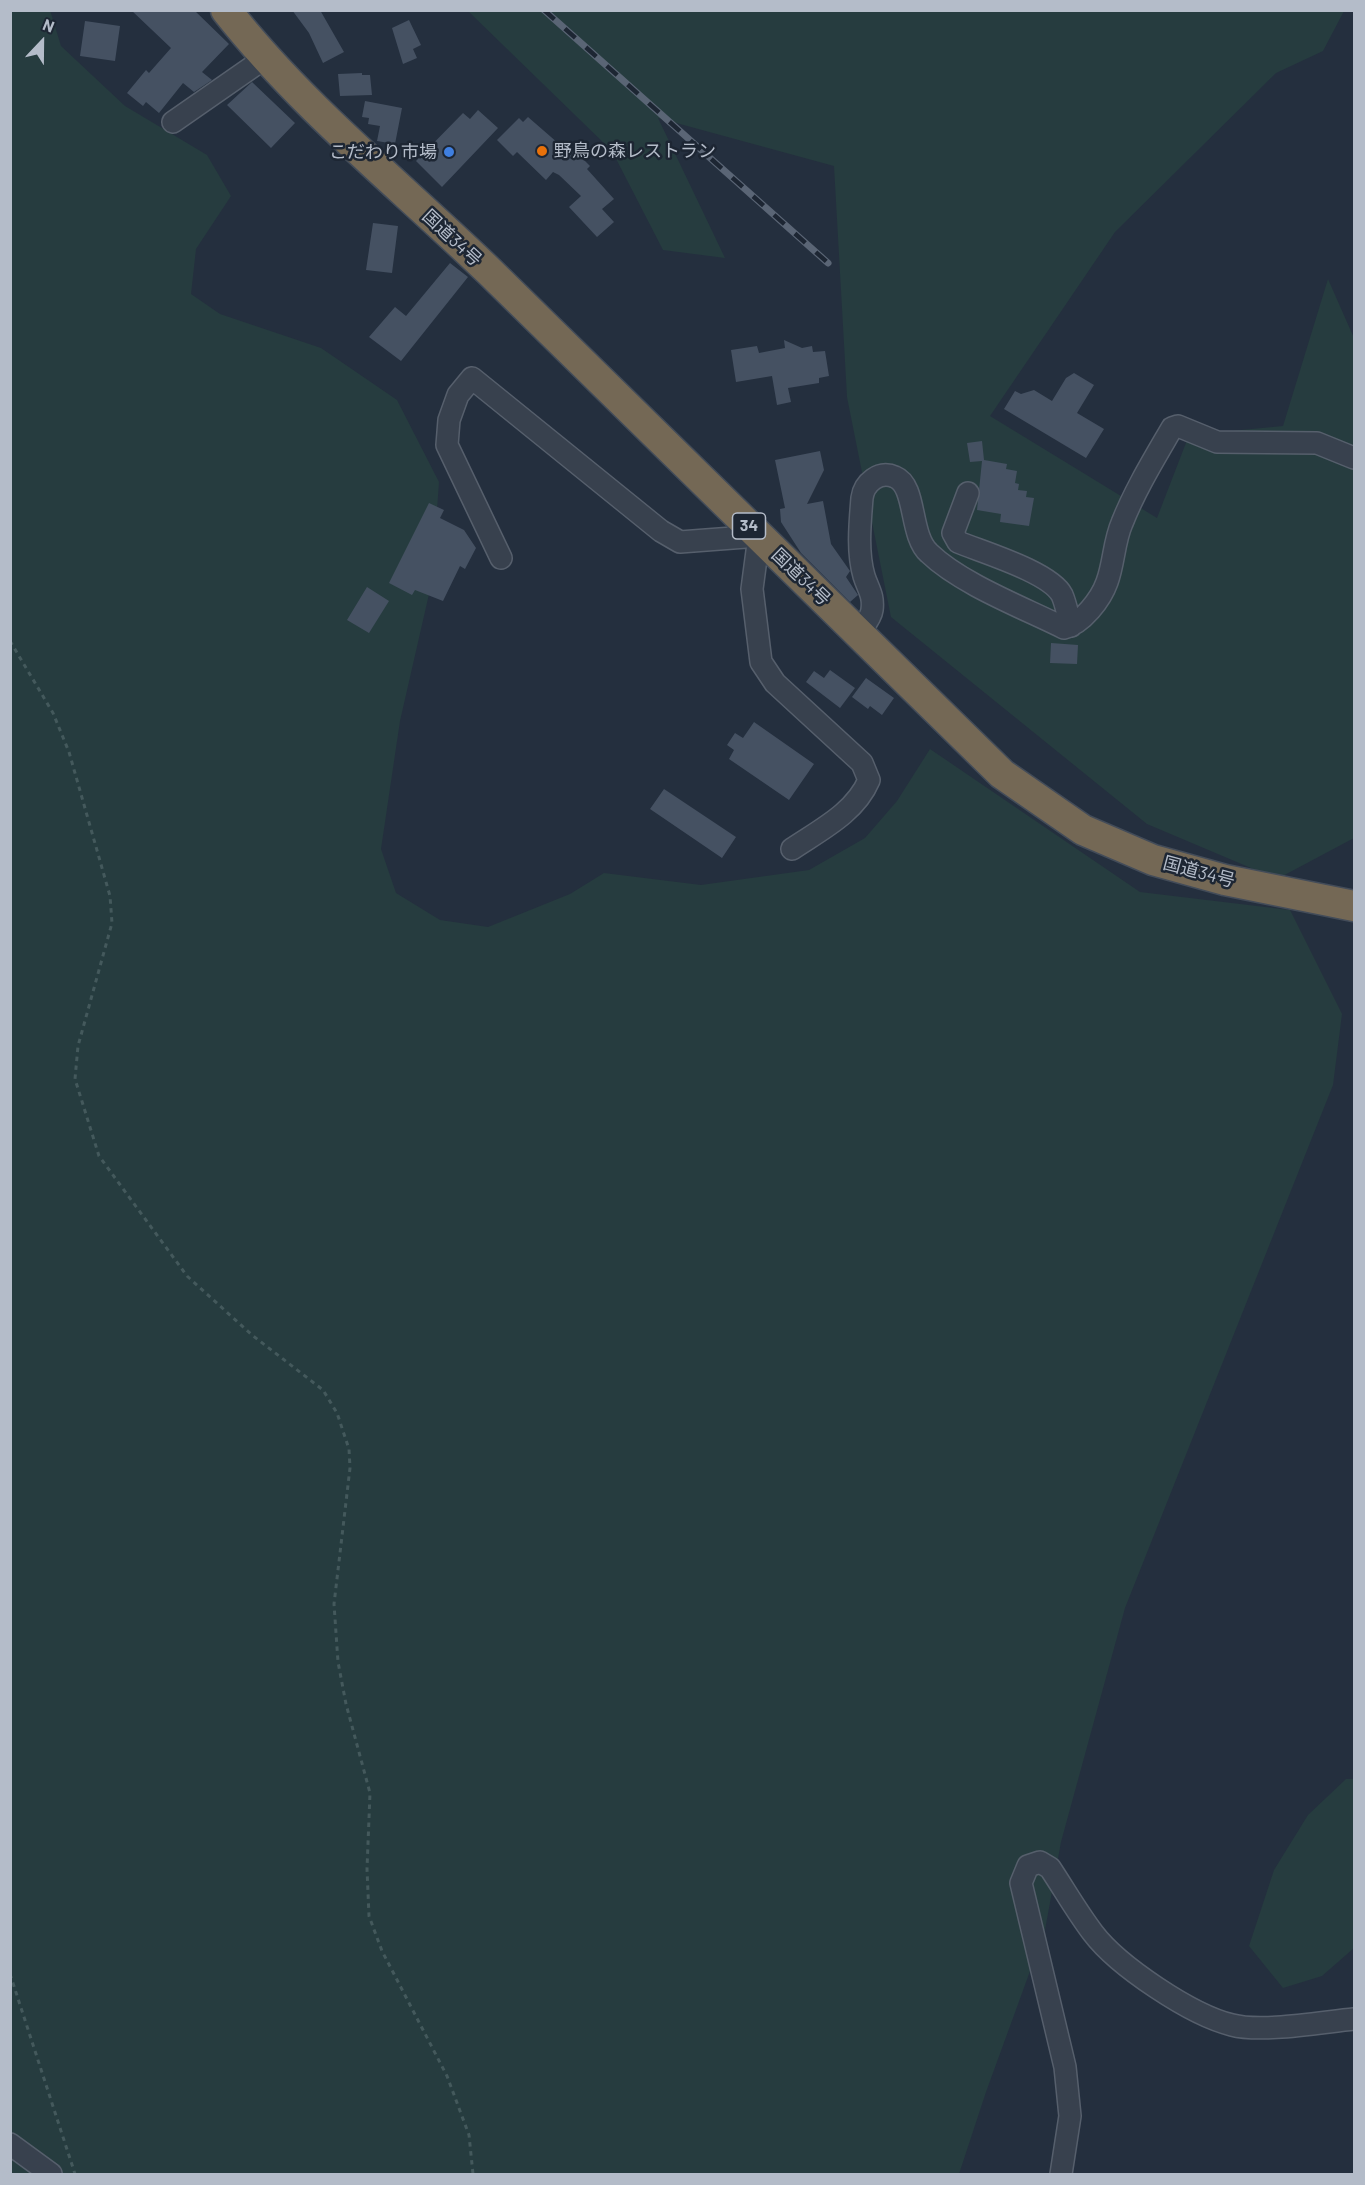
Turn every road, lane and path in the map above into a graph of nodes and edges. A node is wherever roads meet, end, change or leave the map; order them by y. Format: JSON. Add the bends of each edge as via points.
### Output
{"nodes":[{"id":1,"x":226,"y":10,"type":"edge"},
{"id":2,"x":265,"y":58,"type":"junction"},
{"id":3,"x":173,"y":122,"type":"dead end"},
{"id":4,"x":1354,"y":458,"type":"edge"},
{"id":5,"x":968,"y":493,"type":"dead end"},
{"id":6,"x":759,"y":536,"type":"junction"},
{"id":7,"x":501,"y":558,"type":"dead end"},
{"id":8,"x":1071,"y":626,"type":"junction"},
{"id":9,"x":859,"y":633,"type":"junction"},
{"id":10,"x":10,"y":641,"type":"edge"},
{"id":11,"x":792,"y":849,"type":"dead end"},
{"id":12,"x":1354,"y":906,"type":"edge"},
{"id":13,"x":10,"y":1974,"type":"edge"},
{"id":14,"x":1354,"y":2019,"type":"edge"},
{"id":15,"x":10,"y":2144,"type":"edge"},
{"id":16,"x":51,"y":2175,"type":"edge"},
{"id":17,"x":75,"y":2175,"type":"edge"},
{"id":18,"x":473,"y":2175,"type":"edge"},
{"id":19,"x":1061,"y":2175,"type":"edge"}],
"edges":[{"from":1,"to":2,"type":"highway","name":"国道34号","number":"34"},
{"from":2,"to":3,"type":"street"},
{"from":2,"to":6,"type":"highway","name":"国道34号","number":"34"},
{"from":4,"to":8,"type":"street","via":[[1317,443],[1217,442],[1178,426],[1172,428],[1120,525],[1107,583],[1083,618]]},
{"from":5,"to":8,"type":"street","via":[[953,532],[958,542],[1053,585],[1061,594]]},
{"from":6,"to":7,"type":"street","via":[[680,542],[661,531],[472,378],[458,395],[449,420],[447,445]]},
{"from":6,"to":9,"type":"highway","name":"国道34号","number":"34"},
{"from":6,"to":11,"type":"street","via":[[752,589],[761,662],[775,683],[862,764],[868,780],[862,796],[847,812]]},
{"from":8,"to":9,"type":"street","via":[[1064,628],[950,571],[926,552],[914,527],[902,482],[893,476],[879,476],[869,482],[863,494],[861,548],[864,575],[874,597],[872,614]]},
{"from":9,"to":12,"type":"highway","name":"国道34号","number":"34","via":[[1002,774],[1083,830],[1153,860],[1225,880]]},
{"from":10,"to":18,"type":"path","via":[[53,713],[69,752],[110,896],[112,923],[78,1046],[75,1079],[99,1156],[187,1276],[252,1335],[323,1390],[337,1413],[349,1449],[334,1604],[338,1662],[370,1793],[369,1916],[382,1951],[447,2076],[469,2135]]},
{"from":13,"to":17,"type":"path"},
{"from":14,"to":19,"type":"street","via":[[1262,2027],[1233,2025],[1188,2007],[1110,1952],[1050,1868],[1040,1862],[1028,1866],[1021,1883],[1065,2067],[1069,2106]]},
{"from":15,"to":16,"type":"street"}]}
